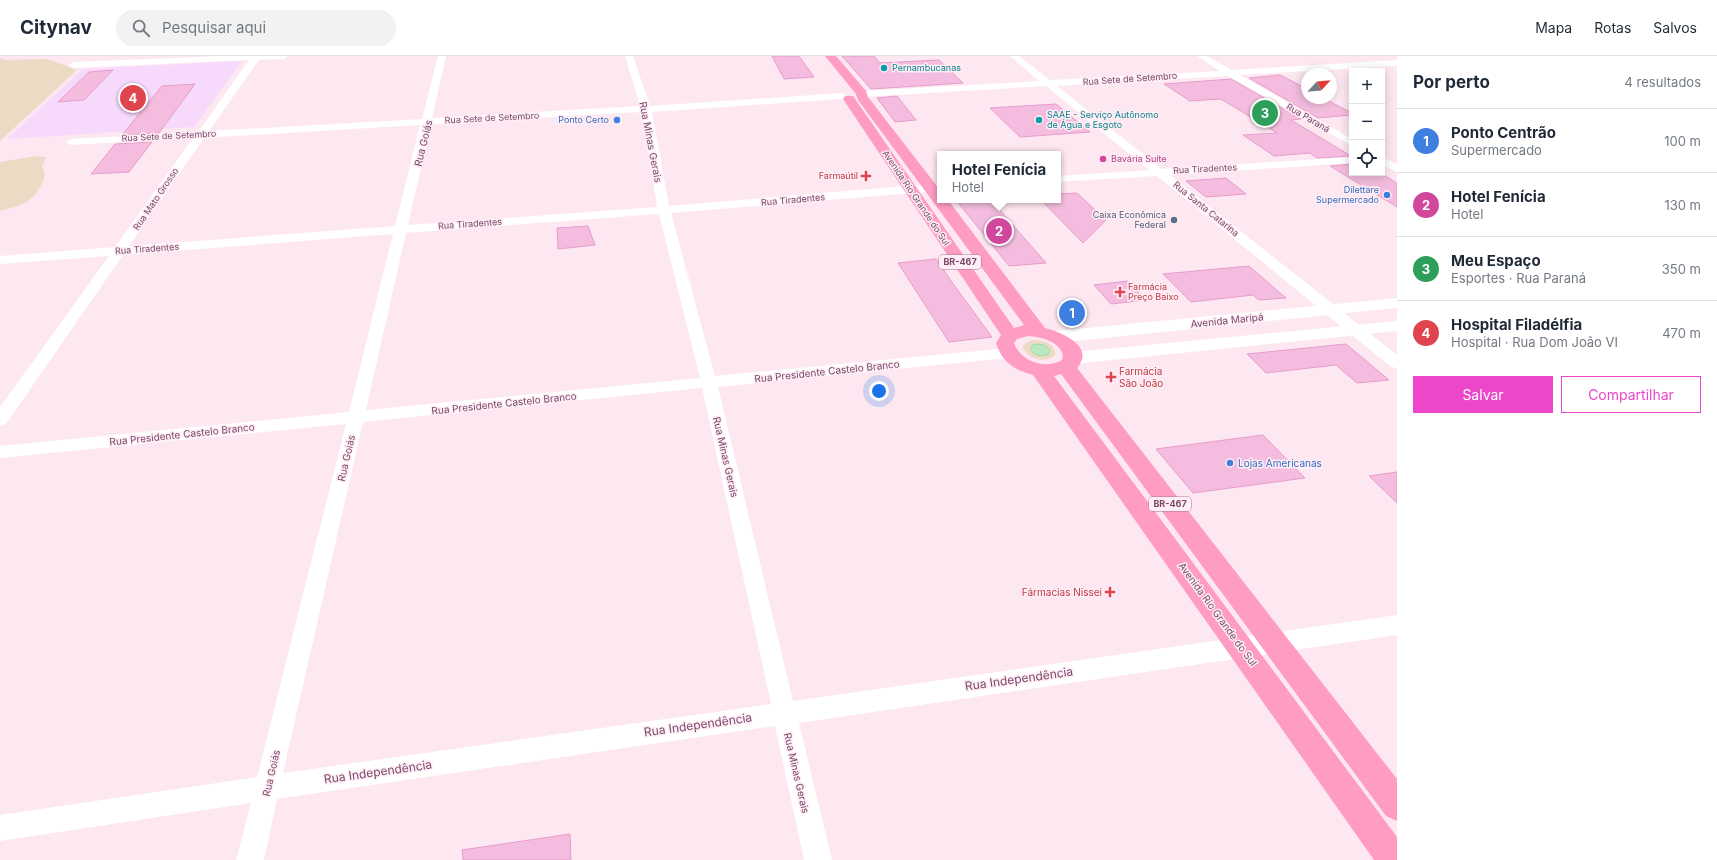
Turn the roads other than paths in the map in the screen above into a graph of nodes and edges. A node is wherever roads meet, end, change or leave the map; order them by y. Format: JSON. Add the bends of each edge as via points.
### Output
{"nodes":[{"id":1,"x":284,"y":56,"type":"edge"},
{"id":2,"x":442,"y":56,"type":"edge"},
{"id":3,"x":629,"y":56,"type":"edge"},
{"id":4,"x":830,"y":56,"type":"edge"},
{"id":5,"x":1014,"y":56,"type":"edge"},
{"id":6,"x":1201,"y":56,"type":"edge"},
{"id":7,"x":1390,"y":56,"type":"edge"},
{"id":8,"x":256,"y":57,"type":"edge"},
{"id":9,"x":1397,"y":59,"type":"edge"},
{"id":10,"x":1397,"y":63,"type":"edge"},
{"id":11,"x":73,"y":65,"type":"dead end"},
{"id":12,"x":1230,"y":73,"type":"junction"},
{"id":13,"x":1050,"y":84,"type":"junction"},
{"id":14,"x":851,"y":94,"type":"junction"},
{"id":15,"x":646,"y":109,"type":"junction"},
{"id":16,"x":428,"y":121,"type":"junction"},
{"id":17,"x":200,"y":134,"type":"junction"},
{"id":18,"x":1349,"y":141,"type":"edge"},
{"id":19,"x":71,"y":142,"type":"dead end"},
{"id":20,"x":1397,"y":157,"type":"edge"},
{"id":21,"x":1385,"y":159,"type":"edge"},
{"id":22,"x":1349,"y":160,"type":"edge"},
{"id":23,"x":1385,"y":161,"type":"edge"},
{"id":24,"x":1397,"y":170,"type":"edge"},
{"id":25,"x":1158,"y":172,"type":"junction"},
{"id":26,"x":1061,"y":179,"type":"edge"},
{"id":27,"x":910,"y":190,"type":"junction"},
{"id":28,"x":937,"y":193,"type":"edge"},
{"id":29,"x":937,"y":194,"type":"edge"},
{"id":30,"x":945,"y":203,"type":"edge"},
{"id":31,"x":664,"y":210,"type":"junction"},
{"id":32,"x":402,"y":229,"type":"junction"},
{"id":33,"x":120,"y":251,"type":"junction"},
{"id":34,"x":0,"y":260,"type":"edge"},
{"id":35,"x":1397,"y":303,"type":"edge"},
{"id":36,"x":1332,"y":311,"type":"junction"},
{"id":37,"x":1397,"y":326,"type":"edge"},
{"id":38,"x":1362,"y":330,"type":"junction"},
{"id":39,"x":1038,"y":331,"type":"junction"},
{"id":40,"x":1056,"y":337,"type":"junction"},
{"id":41,"x":1009,"y":344,"type":"junction"},
{"id":42,"x":1069,"y":362,"type":"junction"},
{"id":43,"x":1397,"y":362,"type":"edge"},
{"id":44,"x":1040,"y":369,"type":"junction"},
{"id":45,"x":709,"y":383,"type":"junction"},
{"id":46,"x":356,"y":417,"type":"junction"},
{"id":47,"x":0,"y":420,"type":"edge"},
{"id":48,"x":0,"y":452,"type":"edge"},
{"id":49,"x":1397,"y":625,"type":"edge"},
{"id":50,"x":1273,"y":642,"type":"junction"},
{"id":51,"x":1242,"y":647,"type":"junction"},
{"id":52,"x":784,"y":713,"type":"junction"},
{"id":53,"x":267,"y":788,"type":"junction"},
{"id":54,"x":1397,"y":805,"type":"edge"},
{"id":55,"x":0,"y":828,"type":"edge"},
{"id":56,"x":250,"y":860,"type":"edge"},
{"id":57,"x":818,"y":860,"type":"edge"},
{"id":58,"x":1394,"y":860,"type":"edge"}],
"edges":[{"from":1,"to":8,"type":"street"},
{"from":2,"to":16,"type":"street","name":"Rua Goiás"},
{"from":3,"to":15,"type":"street","name":"Rua Minas Gerais"},
{"from":4,"to":14,"type":"main road","name":"Avenida Rio Grande do Sul","number":"BR-467"},
{"from":5,"to":13,"type":"street","name":"Rua Santa Catarina"},
{"from":6,"to":12,"type":"street","name":"Rua Paraná"},
{"from":7,"to":9,"type":"street"},
{"from":8,"to":11,"type":"street"},
{"from":8,"to":17,"type":"street","name":"Rua Mato Grosso"},
{"from":10,"to":12,"type":"street","name":"Rua Sete de Setembro"},
{"from":12,"to":13,"type":"street","name":"Rua Sete de Setembro"},
{"from":12,"to":18,"type":"street","name":"Rua Paraná"},
{"from":13,"to":14,"type":"street","name":"Rua Sete de Setembro"},
{"from":13,"to":25,"type":"street","name":"Rua Santa Catarina"},
{"from":14,"to":15,"type":"street","name":"Rua Sete de Setembro"},
{"from":14,"to":27,"type":"main road","name":"Avenida Rio Grande do Sul","number":"BR-467"},
{"from":14,"to":28,"type":"main road","name":"Avenida Rio Grande do Sul","number":"BR-467"},
{"from":15,"to":16,"type":"street","name":"Rua Sete de Setembro"},
{"from":15,"to":31,"type":"street","name":"Rua Minas Gerais"},
{"from":16,"to":17,"type":"street","name":"Rua Sete de Setembro"},
{"from":16,"to":32,"type":"street","name":"Rua Goiás"},
{"from":17,"to":19,"type":"street","name":"Rua Sete de Setembro"},
{"from":17,"to":33,"type":"street","name":"Rua Mato Grosso"},
{"from":20,"to":21,"type":"street"},
{"from":22,"to":25,"type":"street","name":"Rua Tiradentes"},
{"from":23,"to":24,"type":"street"},
{"from":25,"to":26,"type":"street","name":"Rua Tiradentes"},
{"from":25,"to":36,"type":"street","name":"Rua Santa Catarina"},
{"from":27,"to":29,"type":"street","name":"Rua Tiradentes"},
{"from":27,"to":31,"type":"street","name":"Rua Tiradentes"},
{"from":27,"to":41,"type":"main road","name":"Avenida Rio Grande do Sul","number":"BR-467"},
{"from":30,"to":39,"type":"main road","name":"Avenida Rio Grande do Sul","number":"BR-467"},
{"from":31,"to":32,"type":"street","name":"Rua Tiradentes"},
{"from":31,"to":45,"type":"street","name":"Rua Minas Gerais"},
{"from":32,"to":33,"type":"street","name":"Rua Tiradentes"},
{"from":32,"to":46,"type":"street","name":"Rua Goiás"},
{"from":33,"to":34,"type":"street","name":"Rua Tiradentes"},
{"from":33,"to":47,"type":"street","name":"Rua Mato Grosso"},
{"from":35,"to":36,"type":"main road","name":"Avenida Maripá"},
{"from":36,"to":38,"type":"main road"},
{"from":36,"to":40,"type":"main road","name":"Avenida Maripá"},
{"from":37,"to":38,"type":"main road"},
{"from":38,"to":42,"type":"main road"},
{"from":38,"to":43,"type":"street"},
{"from":39,"to":40,"type":"main road","number":"BR-467"},
{"from":39,"to":41,"type":"main road","number":"BR-467","via":[[1017,332]]},
{"from":40,"to":42,"type":"main road","number":"BR-467","via":[[1070,349]]},
{"from":41,"to":44,"type":"main road","name":"Avenida Rio Grande do Sul","number":"BR-467","via":[[1019,362]]},
{"from":41,"to":45,"type":"street","name":"Rua Presidente Castelo Branco"},
{"from":42,"to":44,"type":"main road","name":"Avenida Rio Grande do Sul","number":"BR-467","via":[[1052,370]]},
{"from":42,"to":50,"type":"main road","number":"BR-467"},
{"from":44,"to":51,"type":"main road","name":"Avenida Rio Grande do Sul","number":"BR-467"},
{"from":45,"to":46,"type":"street","name":"Rua Presidente Castelo Branco"},
{"from":45,"to":52,"type":"street","name":"Rua Minas Gerais"},
{"from":46,"to":48,"type":"street","name":"Rua Presidente Castelo Branco"},
{"from":46,"to":53,"type":"street","name":"Rua Goiás"},
{"from":49,"to":50,"type":"street","name":"Rua Independência"},
{"from":50,"to":51,"type":"street","name":"Rua Independência"},
{"from":50,"to":54,"type":"main road","number":"BR-467"},
{"from":51,"to":52,"type":"street","name":"Rua Independência"},
{"from":51,"to":58,"type":"main road","name":"Avenida Rio Grande do Sul","number":"BR-467"},
{"from":52,"to":53,"type":"street","name":"Rua Independência"},
{"from":52,"to":57,"type":"street","name":"Rua Minas Gerais"},
{"from":53,"to":55,"type":"street","name":"Rua Independência"},
{"from":53,"to":56,"type":"street","name":"Rua Goiás"}]}
